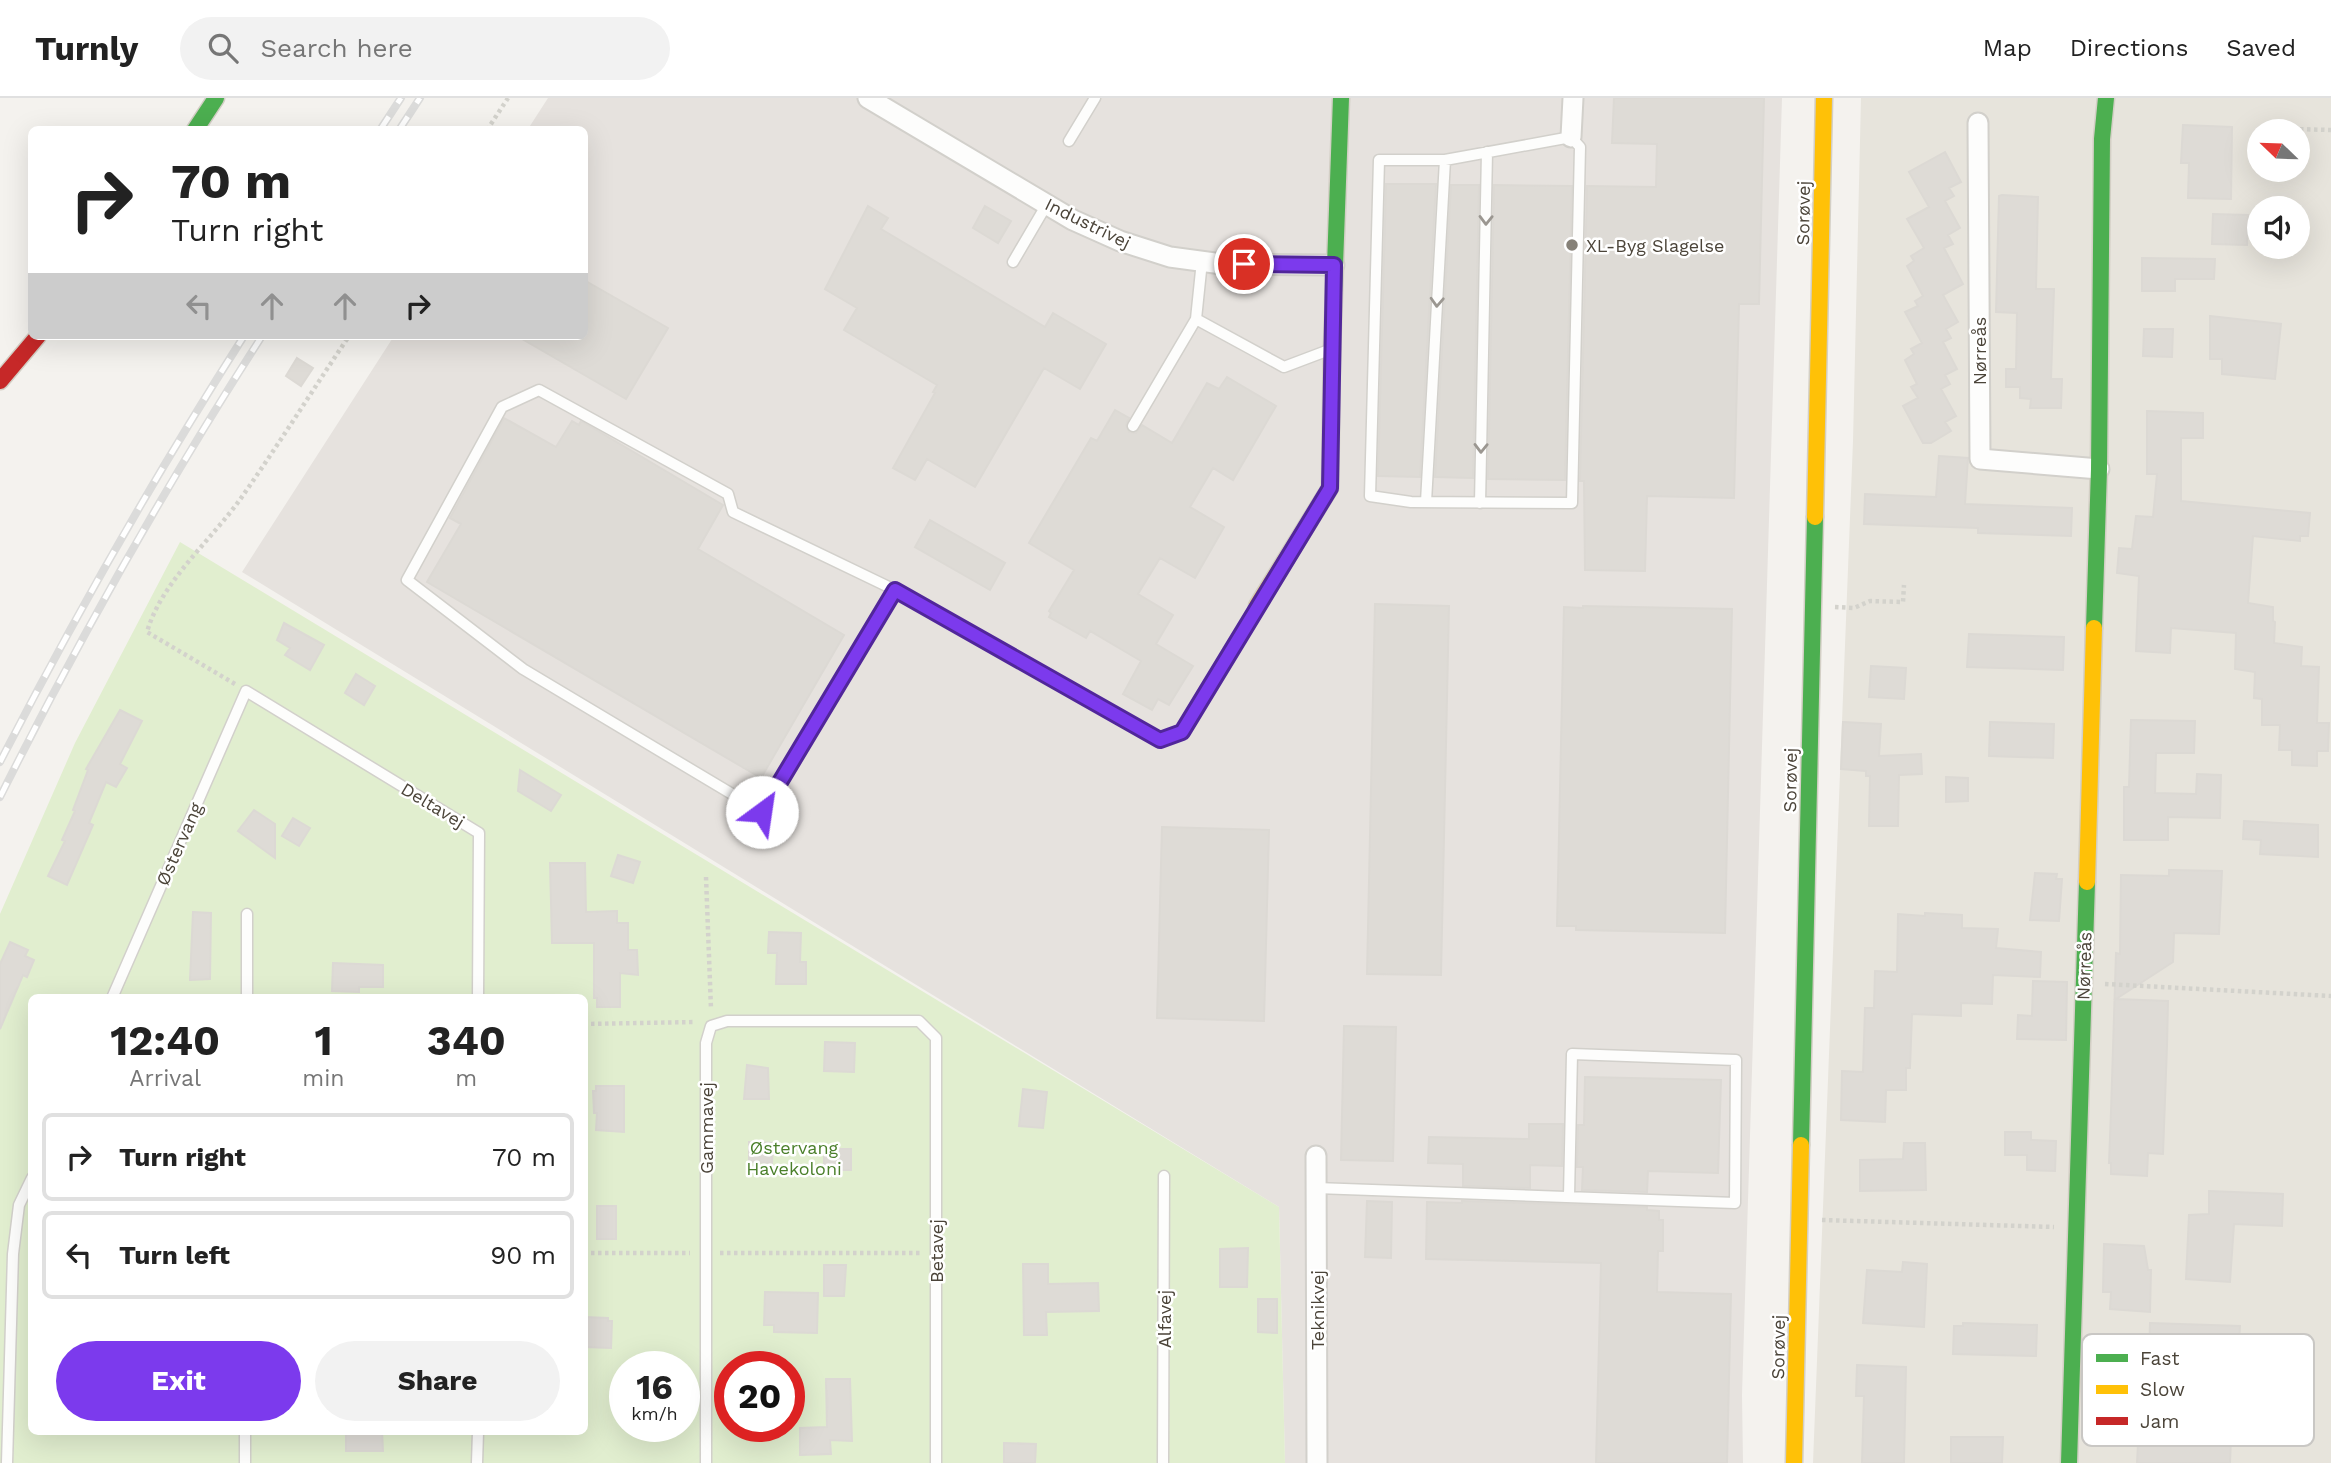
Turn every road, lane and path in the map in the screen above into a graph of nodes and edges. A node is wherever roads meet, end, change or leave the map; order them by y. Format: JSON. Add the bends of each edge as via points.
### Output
{"nodes":[{"id":1,"x":216,"y":98,"type":"edge"},
{"id":2,"x":508,"y":98,"type":"edge"},
{"id":3,"x":868,"y":98,"type":"edge"},
{"id":4,"x":1095,"y":98,"type":"edge"},
{"id":5,"x":1341,"y":98,"type":"edge"},
{"id":6,"x":1573,"y":98,"type":"edge"},
{"id":7,"x":1824,"y":98,"type":"edge"},
{"id":8,"x":2106,"y":98,"type":"edge"},
{"id":9,"x":1978,"y":123,"type":"dead end"},
{"id":10,"x":198,"y":126,"type":"edge"},
{"id":11,"x":490,"y":126,"type":"edge"},
{"id":12,"x":2310,"y":129,"type":"edge"},
{"id":13,"x":2331,"y":130,"type":"edge"},
{"id":14,"x":1571,"y":137,"type":"junction"},
{"id":15,"x":1069,"y":141,"type":"dead end"},
{"id":16,"x":1487,"y":152,"type":"junction"},
{"id":17,"x":1445,"y":160,"type":"junction"},
{"id":18,"x":1047,"y":204,"type":"junction"},
{"id":19,"x":1202,"y":261,"type":"junction"},
{"id":20,"x":1013,"y":262,"type":"dead end"},
{"id":21,"x":1334,"y":265,"type":"junction"},
{"id":22,"x":1196,"y":319,"type":"junction"},
{"id":23,"x":35,"y":340,"type":"edge"},
{"id":24,"x":346,"y":340,"type":"edge"},
{"id":25,"x":1333,"y":349,"type":"junction"},
{"id":26,"x":0,"y":382,"type":"edge"},
{"id":27,"x":1133,"y":426,"type":"dead end"},
{"id":28,"x":2099,"y":469,"type":"junction"},
{"id":29,"x":1426,"y":502,"type":"junction"},
{"id":30,"x":1480,"y":503,"type":"junction"},
{"id":31,"x":1904,"y":585,"type":"dead end"},
{"id":32,"x":895,"y":590,"type":"junction"},
{"id":33,"x":1257,"y":606,"type":"joint"},
{"id":34,"x":1813,"y":606,"type":"junction"},
{"id":35,"x":246,"y":691,"type":"junction"},
{"id":36,"x":706,"y":877,"type":"dead end"},
{"id":37,"x":247,"y":914,"type":"dead end"},
{"id":38,"x":2084,"y":983,"type":"junction"},
{"id":39,"x":114,"y":994,"type":"edge"},
{"id":40,"x":247,"y":994,"type":"edge"},
{"id":41,"x":478,"y":994,"type":"edge"},
{"id":42,"x":2331,"y":996,"type":"edge"},
{"id":43,"x":588,"y":1024,"type":"edge"},
{"id":44,"x":712,"y":1027,"type":"junction"},
{"id":45,"x":1316,"y":1156,"type":"dead end"},
{"id":46,"x":1164,"y":1176,"type":"dead end"},
{"id":47,"x":28,"y":1186,"type":"edge"},
{"id":48,"x":1316,"y":1188,"type":"junction"},
{"id":49,"x":1569,"y":1196,"type":"junction"},
{"id":50,"x":1800,"y":1220,"type":"junction"},
{"id":51,"x":2076,"y":1228,"type":"junction"},
{"id":52,"x":588,"y":1253,"type":"edge"},
{"id":53,"x":706,"y":1253,"type":"junction"},
{"id":54,"x":936,"y":1253,"type":"junction"},
{"id":55,"x":245,"y":1435,"type":"edge"},
{"id":56,"x":478,"y":1435,"type":"edge"},
{"id":57,"x":7,"y":1463,"type":"edge"},
{"id":58,"x":245,"y":1463,"type":"edge"},
{"id":59,"x":477,"y":1463,"type":"edge"},
{"id":60,"x":706,"y":1463,"type":"edge"},
{"id":61,"x":936,"y":1463,"type":"edge"},
{"id":62,"x":1163,"y":1463,"type":"edge"},
{"id":63,"x":1317,"y":1463,"type":"edge"},
{"id":64,"x":1794,"y":1463,"type":"edge"},
{"id":65,"x":2069,"y":1463,"type":"edge"}],
"edges":[{"from":1,"to":10,"type":"street"},
{"from":2,"to":11,"type":"path"},
{"from":3,"to":18,"type":"street","name":"Industrivej"},
{"from":4,"to":15,"type":"lane"},
{"from":5,"to":21,"type":"street"},
{"from":6,"to":14,"type":"street"},
{"from":7,"to":34,"type":"street","name":"Sorøvej"},
{"from":8,"to":28,"type":"street","name":"Nørreås"},
{"from":9,"to":28,"type":"street","name":"Nørreås","via":[[1980,459]]},
{"from":12,"to":13,"type":"path"},
{"from":14,"to":16,"type":"lane"},
{"from":14,"to":30,"type":"lane","via":[[1580,146],[1572,503]]},
{"from":16,"to":17,"type":"lane"},
{"from":16,"to":30,"type":"lane","one_way":true},
{"from":17,"to":29,"type":"lane","one_way":true},
{"from":17,"to":29,"type":"lane","via":[[1379,160],[1370,496]]},
{"from":18,"to":19,"type":"street","name":"Industrivej","via":[[1120,242]]},
{"from":18,"to":20,"type":"lane"},
{"from":19,"to":21,"type":"street","name":"Industrivej"},
{"from":19,"to":22,"type":"lane"},
{"from":21,"to":25,"type":"street"},
{"from":22,"to":25,"type":"lane","via":[[1284,367]]},
{"from":22,"to":27,"type":"lane"},
{"from":23,"to":26,"type":"street"},
{"from":24,"to":35,"type":"path","via":[[238,502],[151,617],[147,632]]},
{"from":25,"to":33,"type":"street","via":[[1330,488]]},
{"from":28,"to":38,"type":"street","name":"Nørreås"},
{"from":29,"to":30,"type":"lane"},
{"from":31,"to":34,"type":"path","via":[[1903,602],[1870,601],[1854,608]]},
{"from":32,"to":32,"type":"lane","via":[[733,512],[728,494],[539,390],[502,407],[407,580],[523,669],[762,812]]},
{"from":32,"to":33,"type":"lane","via":[[1160,740],[1182,732]]},
{"from":34,"to":50,"type":"street","name":"Sorøvej"},
{"from":35,"to":39,"type":"lane","name":"Østervang"},
{"from":35,"to":41,"type":"lane","name":"Deltavej","via":[[479,833]]},
{"from":36,"to":44,"type":"path"},
{"from":37,"to":40,"type":"lane"},
{"from":38,"to":42,"type":"path"},
{"from":38,"to":51,"type":"street","name":"Nørreås"},
{"from":43,"to":44,"type":"path","via":[[696,1022]]},
{"from":44,"to":53,"type":"lane","name":"Gammavej","via":[[706,1043]]},
{"from":44,"to":54,"type":"lane","name":"Betavej","via":[[727,1021],[919,1021],[936,1038]]},
{"from":45,"to":48,"type":"street","name":"Teknikvej"},
{"from":46,"to":62,"type":"lane","name":"Alfavej"},
{"from":47,"to":57,"type":"lane","via":[[19,1205],[13,1254]]},
{"from":48,"to":49,"type":"lane"},
{"from":48,"to":63,"type":"street","name":"Teknikvej"},
{"from":49,"to":49,"type":"lane","via":[[1735,1203],[1737,1060],[1572,1054]]},
{"from":50,"to":51,"type":"path"},
{"from":50,"to":64,"type":"street","name":"Sorøvej"},
{"from":51,"to":65,"type":"street","name":"Nørreås"},
{"from":52,"to":53,"type":"path"},
{"from":53,"to":54,"type":"path"},
{"from":53,"to":60,"type":"lane","name":"Gammavej"},
{"from":54,"to":61,"type":"lane","name":"Betavej"},
{"from":55,"to":58,"type":"lane"},
{"from":56,"to":59,"type":"lane"}]}
